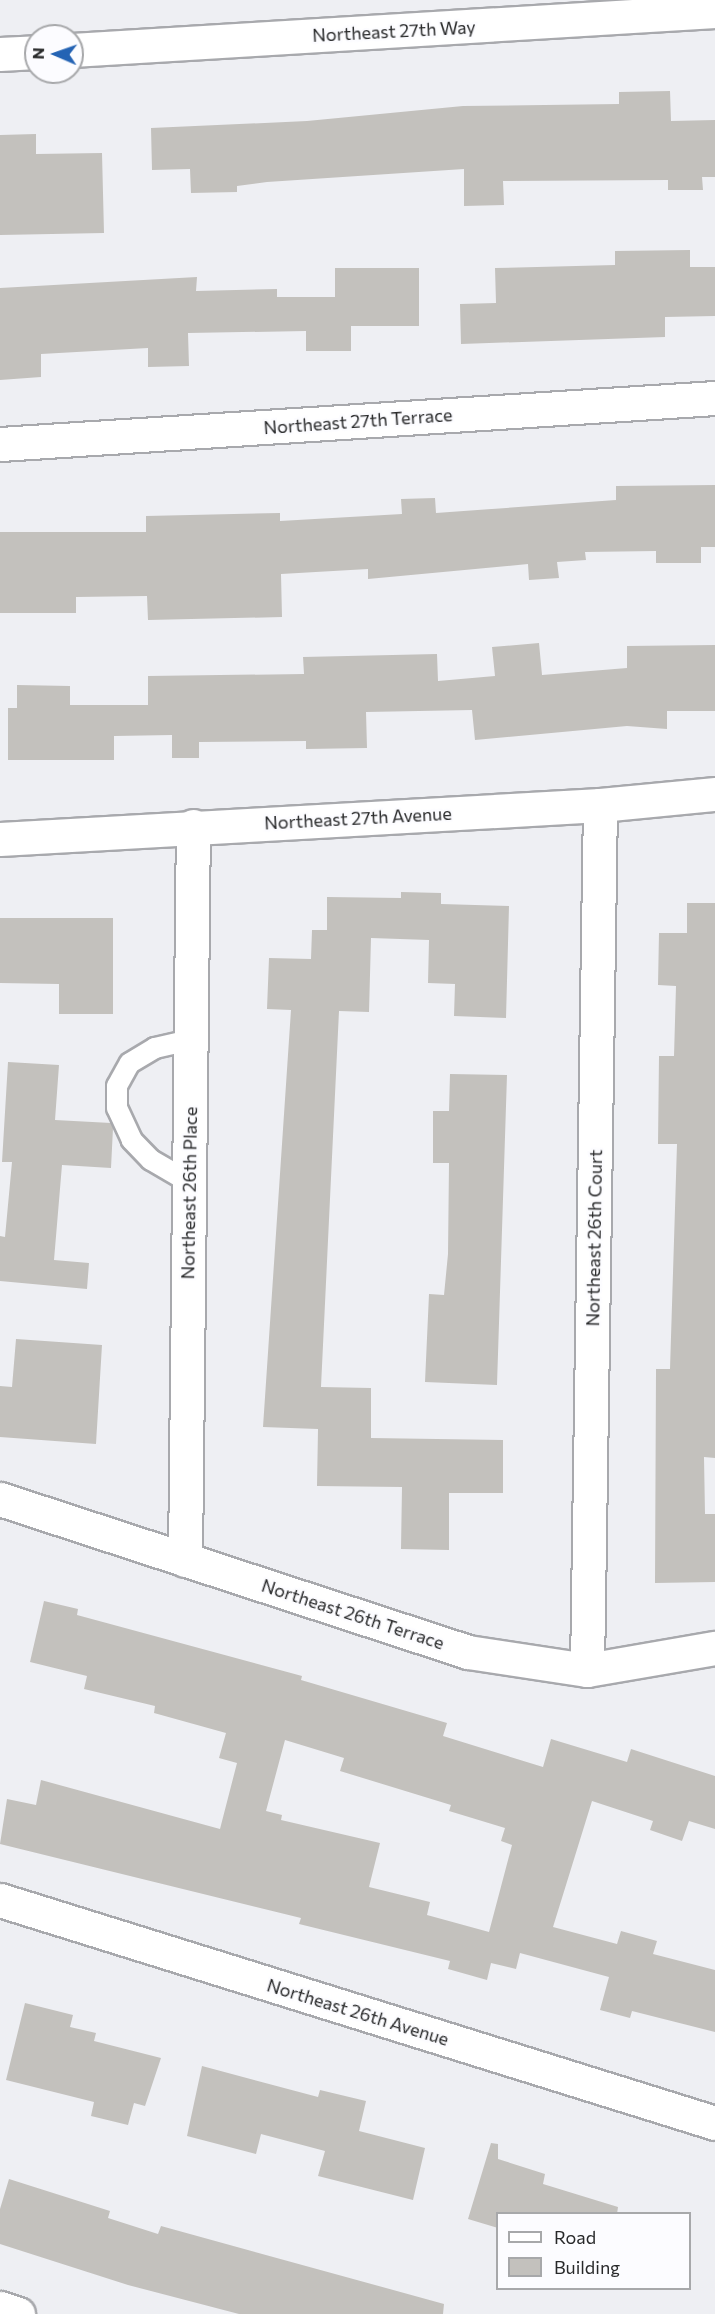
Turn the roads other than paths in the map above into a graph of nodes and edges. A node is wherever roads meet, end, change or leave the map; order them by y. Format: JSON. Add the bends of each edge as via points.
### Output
{"nodes":[{"id":1,"x":715,"y":11,"type":"edge"},
{"id":2,"x":84,"y":49,"type":"edge"},
{"id":3,"x":24,"y":53,"type":"edge"},
{"id":4,"x":0,"y":54,"type":"edge"},
{"id":5,"x":715,"y":398,"type":"edge"},
{"id":6,"x":0,"y":444,"type":"edge"},
{"id":7,"x":715,"y":794,"type":"edge"},
{"id":8,"x":600,"y":805,"type":"junction"},
{"id":9,"x":193,"y":826,"type":"junction"},
{"id":10,"x":0,"y":839,"type":"edge"},
{"id":11,"x":191,"y":1040,"type":"junction"},
{"id":12,"x":189,"y":1182,"type":"junction"},
{"id":13,"x":0,"y":1499,"type":"edge"},
{"id":14,"x":184,"y":1560,"type":"junction"},
{"id":15,"x":715,"y":1648,"type":"edge"},
{"id":16,"x":587,"y":1670,"type":"junction"},
{"id":17,"x":0,"y":1900,"type":"edge"},
{"id":18,"x":715,"y":2123,"type":"edge"},
{"id":19,"x":0,"y":2308,"type":"edge"},
{"id":20,"x":18,"y":2314,"type":"edge"}],
"edges":[{"from":1,"to":2,"type":"street","name":"Northeast 27th Way"},
{"from":3,"to":4,"type":"street"},
{"from":5,"to":6,"type":"street","name":"Northeast 27th Terrace"},
{"from":7,"to":8,"type":"street","name":"Northeast 27th Avenue"},
{"from":8,"to":9,"type":"street","name":"Northeast 27th Avenue"},
{"from":8,"to":16,"type":"street","name":"Northeast 26th Court"},
{"from":9,"to":10,"type":"street","name":"Northeast 27th Avenue"},
{"from":9,"to":11,"type":"street","name":"Northeast 26th Place"},
{"from":11,"to":12,"type":"street","name":"Northeast 26th Place"},
{"from":11,"to":12,"type":"lane","via":[[155,1048],[130,1063],[117,1086],[117,1108],[132,1140],[151,1160]]},
{"from":12,"to":14,"type":"street","name":"Northeast 26th Place"},
{"from":13,"to":14,"type":"street","name":"Northeast 26th Terrace"},
{"from":14,"to":16,"type":"street","name":"Northeast 26th Terrace","via":[[468,1652]]},
{"from":15,"to":16,"type":"street","name":"Northeast 26th Terrace"},
{"from":17,"to":18,"type":"street","name":"Northeast 26th Avenue"},
{"from":19,"to":20,"type":"street"}]}
